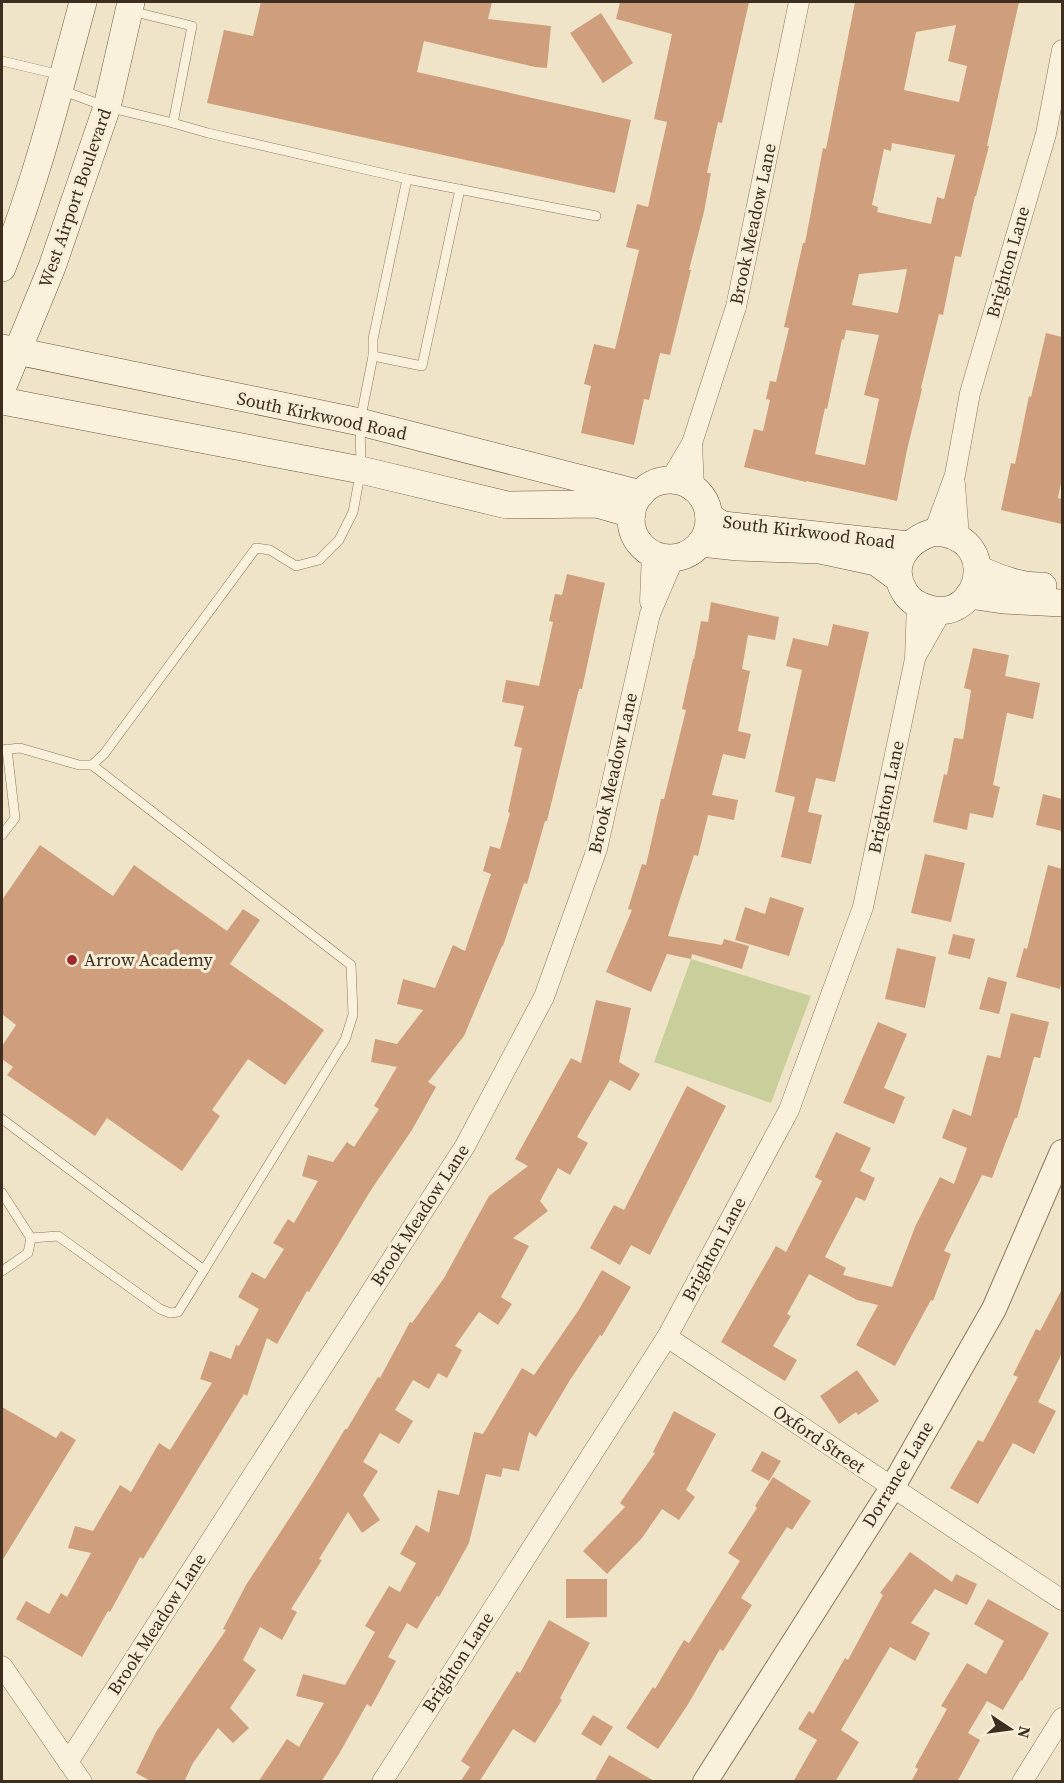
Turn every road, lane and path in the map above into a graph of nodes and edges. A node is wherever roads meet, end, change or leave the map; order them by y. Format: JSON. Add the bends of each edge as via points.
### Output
{"nodes":[{"id":1,"x":83,"y":2,"type":"edge"},
{"id":2,"x":799,"y":2,"type":"edge"},
{"id":3,"x":130,"y":6,"type":"edge"},
{"id":4,"x":1062,"y":50,"type":"edge"},
{"id":5,"x":2,"y":62,"type":"edge"},
{"id":6,"x":61,"y":82,"type":"junction"},
{"id":7,"x":107,"y":107,"type":"junction"},
{"id":8,"x":173,"y":123,"type":"junction"},
{"id":9,"x":407,"y":179,"type":"junction"},
{"id":10,"x":460,"y":189,"type":"junction"},
{"id":11,"x":596,"y":216,"type":"dead end"},
{"id":12,"x":2,"y":268,"type":"edge"},
{"id":13,"x":9,"y":350,"type":"edge"},
{"id":14,"x":373,"y":356,"type":"junction"},
{"id":15,"x":2,"y":389,"type":"edge"},
{"id":16,"x":2,"y":401,"type":"edge"},
{"id":17,"x":360,"y":422,"type":"junction"},
{"id":18,"x":361,"y":470,"type":"junction"},
{"id":19,"x":682,"y":484,"type":"junction"},
{"id":20,"x":636,"y":504,"type":"junction"},
{"id":21,"x":709,"y":517,"type":"junction"},
{"id":22,"x":946,"y":535,"type":"junction"},
{"id":23,"x":701,"y":543,"type":"junction"},
{"id":24,"x":909,"y":545,"type":"junction"},
{"id":25,"x":663,"y":556,"type":"junction"},
{"id":26,"x":978,"y":569,"type":"junction"},
{"id":27,"x":899,"y":579,"type":"junction"},
{"id":28,"x":1062,"y":586,"type":"edge"},
{"id":29,"x":969,"y":595,"type":"junction"},
{"id":30,"x":1062,"y":603,"type":"edge"},
{"id":31,"x":929,"y":608,"type":"junction"},
{"id":32,"x":4,"y":750,"type":"edge"},
{"id":33,"x":92,"y":765,"type":"junction"},
{"id":34,"x":2,"y":835,"type":"edge"},
{"id":35,"x":2,"y":1119,"type":"edge"},
{"id":36,"x":1062,"y":1152,"type":"edge"},
{"id":37,"x":2,"y":1193,"type":"edge"},
{"id":38,"x":32,"y":1238,"type":"junction"},
{"id":39,"x":204,"y":1270,"type":"junction"},
{"id":40,"x":2,"y":1271,"type":"edge"},
{"id":41,"x":666,"y":1337,"type":"junction"},
{"id":42,"x":892,"y":1488,"type":"junction"},
{"id":43,"x":1062,"y":1600,"type":"edge"},
{"id":44,"x":2,"y":1666,"type":"edge"},
{"id":45,"x":1062,"y":1718,"type":"edge"},
{"id":46,"x":68,"y":1762,"type":"junction"},
{"id":47,"x":82,"y":1782,"type":"edge"},
{"id":48,"x":382,"y":1782,"type":"edge"},
{"id":49,"x":705,"y":1782,"type":"edge"},
{"id":50,"x":1022,"y":1782,"type":"edge"}],
"edges":[{"from":1,"to":6,"type":"main road"},
{"from":2,"to":19,"type":"street","name":"Brook Meadow Lane","via":[[736,307]]},
{"from":3,"to":7,"type":"main road","name":"West Airport Boulevard"},
{"from":3,"to":8,"type":"lane","via":[[192,26]]},
{"from":4,"to":22,"type":"street","name":"Brighton Lane","via":[[1046,134],[970,393]]},
{"from":5,"to":6,"type":"lane"},
{"from":6,"to":7,"type":"lane"},
{"from":6,"to":12,"type":"main road","via":[[17,231]]},
{"from":7,"to":8,"type":"lane"},
{"from":7,"to":13,"type":"main road","name":"West Airport Boulevard","via":[[52,267]]},
{"from":8,"to":9,"type":"lane"},
{"from":9,"to":10,"type":"lane"},
{"from":9,"to":14,"type":"lane","via":[[373,339]]},
{"from":10,"to":11,"type":"lane"},
{"from":10,"to":14,"type":"lane","via":[[422,366]]},
{"from":13,"to":15,"type":"main road","name":"West Airport Boulevard"},
{"from":13,"to":17,"type":"main road","name":"South Kirkwood Road"},
{"from":14,"to":17,"type":"lane"},
{"from":16,"to":18,"type":"main road"},
{"from":17,"to":18,"type":"lane"},
{"from":17,"to":20,"type":"main road","name":"South Kirkwood Road"},
{"from":18,"to":20,"type":"main road","via":[[507,505]]},
{"from":18,"to":33,"type":"lane","via":[[353,512],[339,540],[319,560],[296,566],[270,550],[256,548]]},
{"from":19,"to":20,"type":"main road","via":[[659,482],[649,487]]},
{"from":19,"to":21,"type":"main road","via":[[701,495]]},
{"from":20,"to":25,"type":"main road","via":[[632,526],[636,537],[643,546]]},
{"from":21,"to":23,"type":"main road"},
{"from":21,"to":24,"type":"main road","name":"South Kirkwood Road","via":[[723,525]]},
{"from":22,"to":24,"type":"main road","via":[[921,536]]},
{"from":22,"to":26,"type":"main road","via":[[968,545]]},
{"from":23,"to":25,"type":"main road","via":[[684,555]]},
{"from":23,"to":27,"type":"main road","name":"South Kirkwood Road","via":[[820,550],[876,562]]},
{"from":24,"to":27,"type":"main road","via":[[899,566]]},
{"from":25,"to":46,"type":"street","name":"Brook Meadow Lane","via":[[597,849],[544,997],[465,1146]]},
{"from":26,"to":28,"type":"main road","via":[[1025,585]]},
{"from":26,"to":29,"type":"main road"},
{"from":27,"to":31,"type":"main road","via":[[912,601]]},
{"from":29,"to":30,"type":"main road"},
{"from":29,"to":31,"type":"main road","via":[[960,604]]},
{"from":31,"to":41,"type":"street","name":"Brighton Lane","via":[[863,906],[789,1110]]},
{"from":32,"to":33,"type":"lane","via":[[20,748]]},
{"from":32,"to":34,"type":"lane","via":[[15,818]]},
{"from":33,"to":39,"type":"lane","via":[[351,965],[353,1015],[345,1040]]},
{"from":35,"to":39,"type":"lane"},
{"from":36,"to":42,"type":"street","name":"Dorrance Lane","via":[[994,1309]]},
{"from":37,"to":38,"type":"lane"},
{"from":38,"to":39,"type":"lane","via":[[58,1236],[170,1313],[178,1312]]},
{"from":38,"to":40,"type":"lane","via":[[28,1253]]},
{"from":41,"to":42,"type":"street","name":"Oxford Street"},
{"from":41,"to":48,"type":"street","name":"Brighton Lane"},
{"from":42,"to":43,"type":"street","name":"Oxford Street"},
{"from":42,"to":49,"type":"street","name":"Dorrance Lane"},
{"from":44,"to":46,"type":"street"},
{"from":45,"to":50,"type":"street"},
{"from":46,"to":47,"type":"street"}]}
